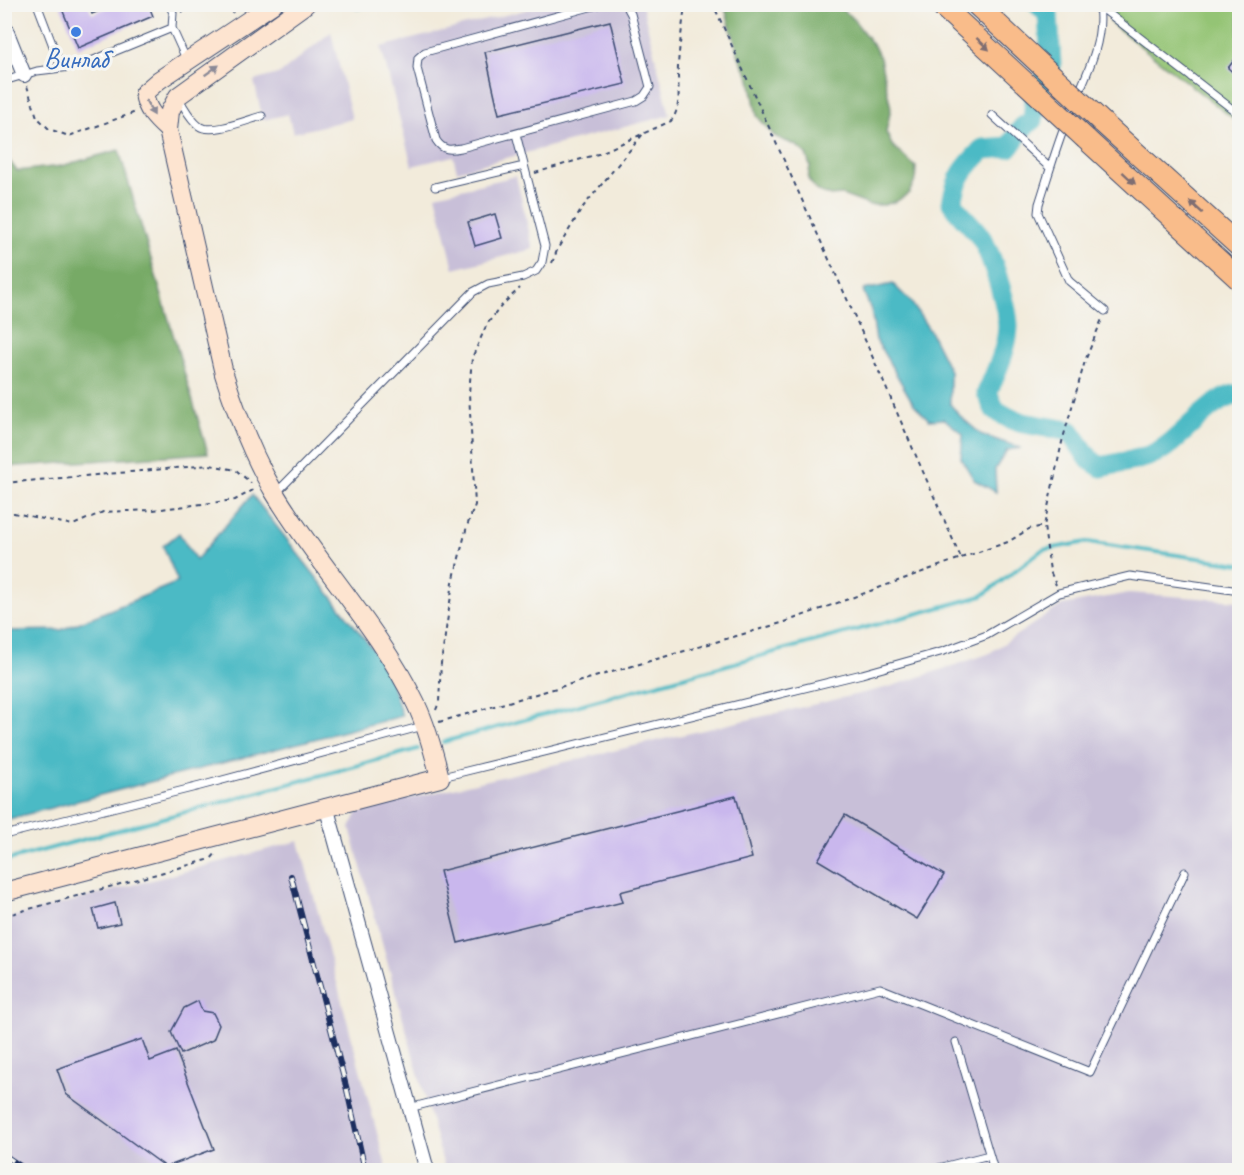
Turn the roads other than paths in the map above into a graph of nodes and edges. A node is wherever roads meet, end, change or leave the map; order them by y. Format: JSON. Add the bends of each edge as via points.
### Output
{"nodes":[{"id":1,"x":37,"y":4,"type":"edge"},
{"id":2,"x":170,"y":4,"type":"edge"},
{"id":3,"x":273,"y":4,"type":"edge"},
{"id":4,"x":306,"y":4,"type":"edge"},
{"id":5,"x":601,"y":4,"type":"edge"},
{"id":6,"x":623,"y":4,"type":"edge"},
{"id":7,"x":940,"y":4,"type":"edge"},
{"id":8,"x":976,"y":4,"type":"edge"},
{"id":9,"x":1099,"y":5,"type":"edge"},
{"id":10,"x":4,"y":25,"type":"edge"},
{"id":11,"x":172,"y":28,"type":"junction"},
{"id":12,"x":188,"y":61,"type":"junction"},
{"id":13,"x":61,"y":67,"type":"junction"},
{"id":14,"x":24,"y":75,"type":"junction"},
{"id":15,"x":4,"y":81,"type":"edge"},
{"id":16,"x":178,"y":96,"type":"junction"},
{"id":17,"x":992,"y":115,"type":"dead end"},
{"id":18,"x":1239,"y":115,"type":"edge"},
{"id":19,"x":262,"y":116,"type":"dead end"},
{"id":20,"x":168,"y":130,"type":"junction"},
{"id":21,"x":516,"y":134,"type":"junction"},
{"id":22,"x":524,"y":166,"type":"junction"},
{"id":23,"x":1050,"y":168,"type":"junction"},
{"id":24,"x":435,"y":187,"type":"dead end"},
{"id":25,"x":1239,"y":247,"type":"edge"},
{"id":26,"x":1239,"y":280,"type":"edge"},
{"id":27,"x":1105,"y":311,"type":"road end"},
{"id":28,"x":275,"y":494,"type":"junction"},
{"id":29,"x":1239,"y":591,"type":"edge"},
{"id":30,"x":428,"y":725,"type":"junction"},
{"id":31,"x":440,"y":778,"type":"junction"},
{"id":32,"x":326,"y":806,"type":"junction"},
{"id":33,"x":4,"y":834,"type":"edge"},
{"id":34,"x":1185,"y":872,"type":"dead end"},
{"id":35,"x":4,"y":892,"type":"edge"},
{"id":36,"x":956,"y":1042,"type":"dead end"},
{"id":37,"x":409,"y":1108,"type":"junction"},
{"id":38,"x":989,"y":1155,"type":"junction"},
{"id":39,"x":427,"y":1170,"type":"edge"},
{"id":40,"x":930,"y":1170,"type":"edge"},
{"id":41,"x":994,"y":1170,"type":"edge"}],
"edges":[{"from":1,"to":13,"type":"lane"},
{"from":2,"to":11,"type":"lane"},
{"from":3,"to":12,"type":"street"},
{"from":16,"to":4,"type":"street","one_way":true},
{"from":5,"to":21,"type":"lane","via":[[425,52],[418,58],[417,68],[440,147],[449,150]]},
{"from":6,"to":21,"type":"lane","via":[[631,14],[650,87],[644,96],[636,102]]},
{"from":7,"to":26,"type":"main road","one_way":true,"bridge":true},
{"from":25,"to":8,"type":"main road","one_way":true,"bridge":true},
{"from":9,"to":18,"type":"lane"},
{"from":9,"to":23,"type":"lane","via":[[1098,40]]},
{"from":10,"to":14,"type":"street"},
{"from":11,"to":12,"type":"lane"},
{"from":11,"to":13,"type":"lane","via":[[79,66]]},
{"from":12,"to":20,"type":"street","one_way":true,"via":[[144,93],[151,114]]},
{"from":13,"to":14,"type":"lane"},
{"from":14,"to":15,"type":"lane"},
{"from":16,"to":19,"type":"lane","via":[[191,117],[205,129]]},
{"from":16,"to":20,"type":"street","via":[[170,111]]},
{"from":17,"to":23,"type":"lane"},
{"from":20,"to":28,"type":"street","via":[[224,374],[252,450]]},
{"from":21,"to":22,"type":"lane"},
{"from":22,"to":24,"type":"lane"},
{"from":22,"to":28,"type":"lane","via":[[545,246],[536,271],[473,292]]},
{"from":23,"to":27,"type":"lane","via":[[1038,213],[1069,281]]},
{"from":28,"to":30,"type":"street","via":[[368,626]]},
{"from":29,"to":31,"type":"lane","via":[[1130,576],[1059,593],[987,635],[944,651]]},
{"from":30,"to":31,"type":"street"},
{"from":30,"to":33,"type":"lane"},
{"from":31,"to":32,"type":"street"},
{"from":32,"to":35,"type":"street"},
{"from":32,"to":37,"type":"street"},
{"from":34,"to":37,"type":"lane","via":[[1090,1072],[880,988]]},
{"from":36,"to":38,"type":"lane"},
{"from":37,"to":39,"type":"street"},
{"from":38,"to":40,"type":"lane"},
{"from":38,"to":41,"type":"lane"}]}
